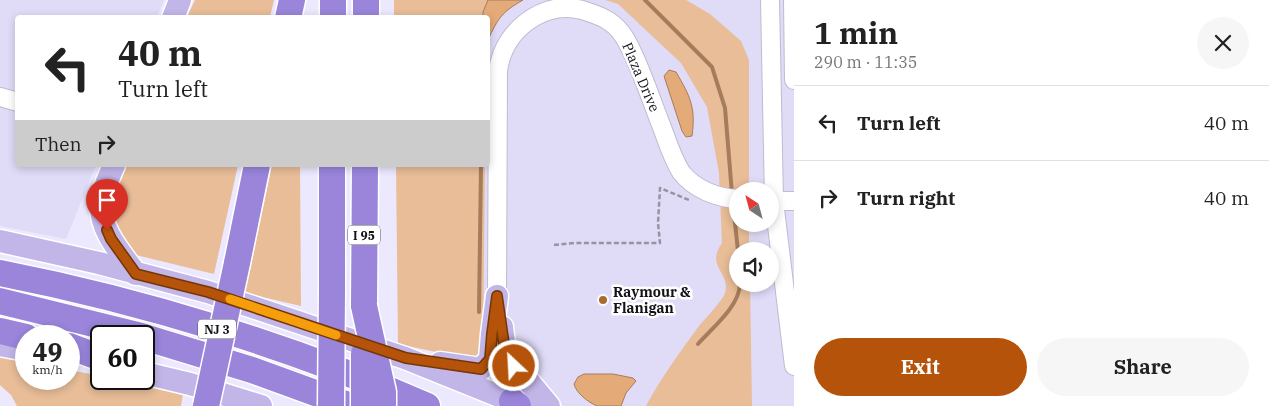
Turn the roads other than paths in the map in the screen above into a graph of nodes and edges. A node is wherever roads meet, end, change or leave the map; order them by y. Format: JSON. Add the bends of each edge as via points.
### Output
{"nodes":[{"id":1,"x":180,"y":0,"type":"edge"},
{"id":2,"x":292,"y":0,"type":"edge"},
{"id":3,"x":333,"y":0,"type":"edge"},
{"id":4,"x":366,"y":0,"type":"edge"},
{"id":5,"x":770,"y":0,"type":"edge"},
{"id":6,"x":793,"y":9,"type":"edge"},
{"id":7,"x":174,"y":15,"type":"edge"},
{"id":8,"x":289,"y":15,"type":"edge"},
{"id":9,"x":333,"y":15,"type":"edge"},
{"id":10,"x":366,"y":15,"type":"edge"},
{"id":11,"x":794,"y":80,"type":"edge"},
{"id":12,"x":0,"y":98,"type":"edge"},
{"id":13,"x":15,"y":101,"type":"edge"},
{"id":14,"x":113,"y":167,"type":"edge"},
{"id":15,"x":257,"y":167,"type":"edge"},
{"id":16,"x":332,"y":167,"type":"edge"},
{"id":17,"x":365,"y":167,"type":"edge"},
{"id":18,"x":772,"y":182,"type":"edge"},
{"id":19,"x":729,"y":199,"type":"edge"},
{"id":20,"x":779,"y":201,"type":"edge"},
{"id":21,"x":794,"y":202,"type":"edge"},
{"id":22,"x":776,"y":232,"type":"edge"},
{"id":23,"x":0,"y":241,"type":"edge"},
{"id":24,"x":0,"y":273,"type":"edge"},
{"id":25,"x":136,"y":274,"type":"junction"},
{"id":26,"x":497,"y":296,"type":"junction"},
{"id":27,"x":0,"y":301,"type":"edge"},
{"id":28,"x":364,"y":306,"type":"junction"},
{"id":29,"x":98,"y":325,"type":"edge"},
{"id":30,"x":0,"y":331,"type":"edge"},
{"id":31,"x":15,"y":334,"type":"edge"},
{"id":32,"x":155,"y":340,"type":"edge"},
{"id":33,"x":0,"y":345,"type":"edge"},
{"id":34,"x":15,"y":348,"type":"edge"},
{"id":35,"x":406,"y":358,"type":"junction"},
{"id":36,"x":794,"y":366,"type":"edge"},
{"id":37,"x":155,"y":376,"type":"edge"},
{"id":38,"x":518,"y":404,"type":"edge"},
{"id":39,"x":206,"y":406,"type":"edge"},
{"id":40,"x":261,"y":406,"type":"edge"},
{"id":41,"x":331,"y":406,"type":"edge"},
{"id":42,"x":351,"y":406,"type":"edge"},
{"id":43,"x":364,"y":406,"type":"edge"},
{"id":44,"x":383,"y":406,"type":"edge"},
{"id":45,"x":427,"y":406,"type":"edge"},
{"id":46,"x":548,"y":406,"type":"edge"}],
"edges":[{"from":1,"to":7,"type":"main road"},
{"from":2,"to":8,"type":"highway"},
{"from":3,"to":9,"type":"highway"},
{"from":4,"to":10,"type":"highway"},
{"from":5,"to":18,"type":"street"},
{"from":6,"to":11,"type":"street"},
{"from":12,"to":13,"type":"street"},
{"from":14,"to":25,"type":"main road","via":[[101,202],[102,212],[111,239]]},
{"from":15,"to":39,"type":"highway","bridge":true},
{"from":16,"to":41,"type":"highway","number":"I 95","bridge":true},
{"from":17,"to":28,"type":"highway","number":"I 95"},
{"from":19,"to":26,"type":"street","name":"Plaza Drive","via":[[713,195],[682,172],[626,38],[610,21],[579,10],[552,9],[538,14],[526,22],[505,46],[498,71]]},
{"from":20,"to":21,"type":"street"},
{"from":22,"to":36,"type":"street"},
{"from":23,"to":25,"type":"main road"},
{"from":24,"to":45,"type":"highway","number":"NJ 3","via":[[83,291],[225,331],[349,374]]},
{"from":25,"to":35,"type":"main road","via":[[208,292]]},
{"from":26,"to":35,"type":"main road","via":[[490,359],[481,369]]},
{"from":26,"to":46,"type":"main road","via":[[505,351]]},
{"from":27,"to":29,"type":"highway","number":"NJ 3"},
{"from":28,"to":43,"type":"highway","number":"I 95","bridge":true},
{"from":28,"to":44,"type":"highway","bridge":true,"via":[[383,392]]},
{"from":30,"to":31,"type":"highway"},
{"from":32,"to":42,"type":"highway","number":"NJ 3"},
{"from":33,"to":34,"type":"main road"},
{"from":35,"to":38,"type":"main road"},
{"from":37,"to":40,"type":"main road"}]}
